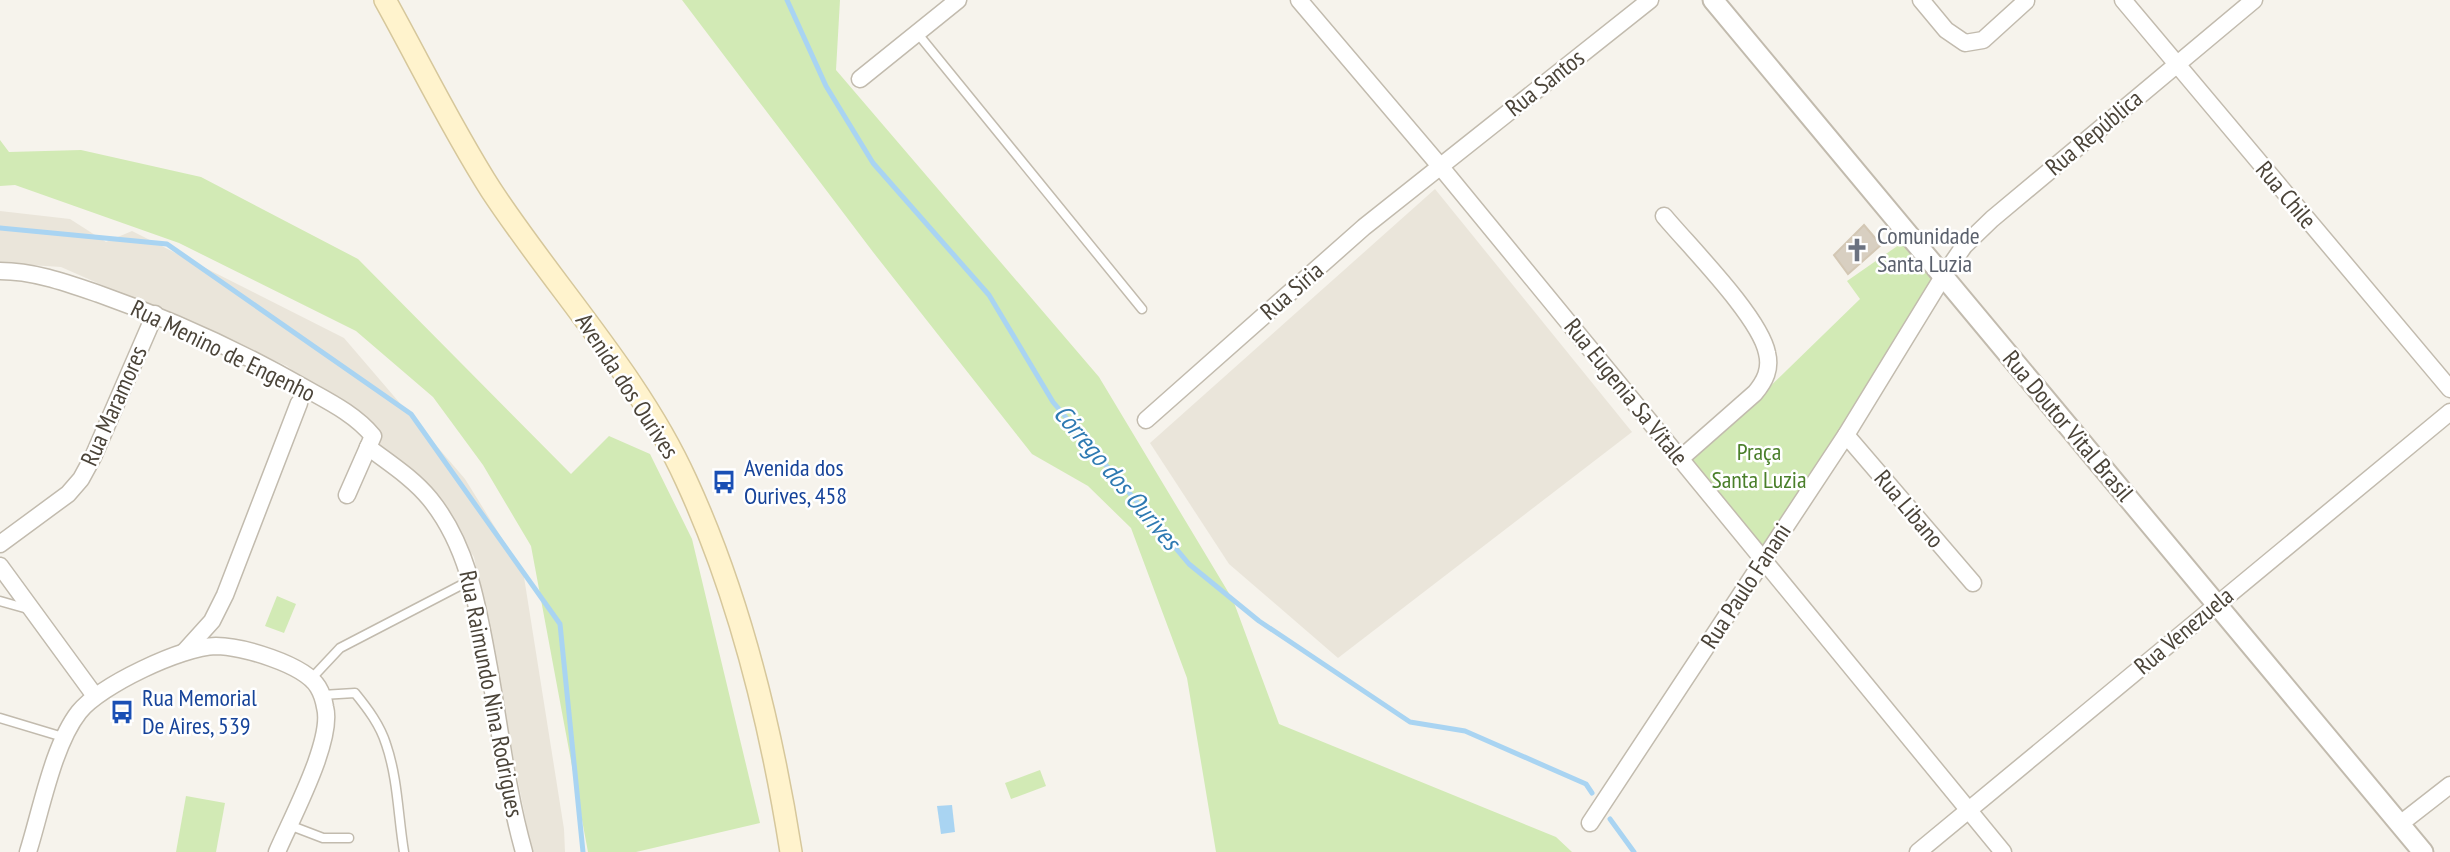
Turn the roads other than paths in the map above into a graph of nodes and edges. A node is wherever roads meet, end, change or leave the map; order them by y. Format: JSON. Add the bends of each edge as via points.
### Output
{"nodes":[{"id":1,"x":385,"y":0,"type":"edge"},
{"id":2,"x":958,"y":0,"type":"edge"},
{"id":3,"x":1299,"y":0,"type":"edge"},
{"id":4,"x":1650,"y":0,"type":"edge"},
{"id":5,"x":1713,"y":0,"type":"edge"},
{"id":6,"x":1921,"y":0,"type":"edge"},
{"id":7,"x":2123,"y":0,"type":"edge"},
{"id":8,"x":2254,"y":0,"type":"edge"},
{"id":9,"x":2025,"y":1,"type":"edge"},
{"id":10,"x":918,"y":34,"type":"junction"},
{"id":11,"x":2177,"y":64,"type":"junction"},
{"id":12,"x":860,"y":79,"type":"dead end"},
{"id":13,"x":1440,"y":166,"type":"junction"},
{"id":14,"x":1664,"y":216,"type":"dead end"},
{"id":15,"x":0,"y":271,"type":"edge"},
{"id":16,"x":1944,"y":275,"type":"junction"},
{"id":17,"x":1142,"y":309,"type":"dead end"},
{"id":18,"x":155,"y":314,"type":"junction"},
{"id":19,"x":2450,"y":389,"type":"edge"},
{"id":20,"x":299,"y":403,"type":"dead end"},
{"id":21,"x":2450,"y":412,"type":"edge"},
{"id":22,"x":1146,"y":420,"type":"dead end"},
{"id":23,"x":1846,"y":435,"type":"junction"},
{"id":24,"x":368,"y":447,"type":"junction"},
{"id":25,"x":1680,"y":458,"type":"junction"},
{"id":26,"x":347,"y":495,"type":"dead end"},
{"id":27,"x":0,"y":544,"type":"edge"},
{"id":28,"x":1763,"y":559,"type":"junction"},
{"id":29,"x":0,"y":566,"type":"edge"},
{"id":30,"x":469,"y":580,"type":"junction"},
{"id":31,"x":1973,"y":583,"type":"dead end"},
{"id":32,"x":0,"y":601,"type":"edge"},
{"id":33,"x":2216,"y":604,"type":"junction"},
{"id":34,"x":34,"y":611,"type":"junction"},
{"id":35,"x":184,"y":652,"type":"junction"},
{"id":36,"x":310,"y":680,"type":"junction"},
{"id":37,"x":321,"y":695,"type":"junction"},
{"id":38,"x":96,"y":696,"type":"junction"},
{"id":39,"x":0,"y":718,"type":"edge"},
{"id":40,"x":63,"y":737,"type":"junction"},
{"id":41,"x":2450,"y":785,"type":"edge"},
{"id":42,"x":1969,"y":810,"type":"junction"},
{"id":43,"x":1590,"y":823,"type":"dead end"},
{"id":44,"x":2400,"y":824,"type":"junction"},
{"id":45,"x":289,"y":825,"type":"junction"},
{"id":46,"x":349,"y":838,"type":"dead end"},
{"id":47,"x":28,"y":852,"type":"edge"},
{"id":48,"x":277,"y":852,"type":"edge"},
{"id":49,"x":404,"y":852,"type":"edge"},
{"id":50,"x":524,"y":852,"type":"edge"},
{"id":51,"x":791,"y":852,"type":"edge"},
{"id":52,"x":1918,"y":852,"type":"edge"},
{"id":53,"x":2003,"y":852,"type":"edge"},
{"id":54,"x":2423,"y":852,"type":"edge"}],
"edges":[{"from":1,"to":51,"type":"main road","name":"Avenida dos Ourives","via":[[491,189],[651,415],[686,479],[745,641],[770,733]]},
{"from":2,"to":10,"type":"street"},
{"from":3,"to":13,"type":"street","name":"Rua Eugenia Sa Vitale"},
{"from":4,"to":13,"type":"street","name":"Rua Santos"},
{"from":5,"to":16,"type":"street","name":"Rua Doutor Vital Brasil"},
{"from":6,"to":9,"type":"street","via":[[1946,30],[1965,43],[1983,40]]},
{"from":7,"to":11,"type":"street","name":"Rua Chile"},
{"from":8,"to":11,"type":"street","name":"Rua República"},
{"from":10,"to":12,"type":"street"},
{"from":10,"to":17,"type":"lane"},
{"from":11,"to":16,"type":"street","name":"Rua República","via":[[1992,219],[1964,246]]},
{"from":11,"to":19,"type":"street","name":"Rua Chile"},
{"from":13,"to":22,"type":"street","name":"Rua Siria","via":[[1364,227]]},
{"from":13,"to":25,"type":"street","name":"Rua Eugenia Sa Vitale"},
{"from":14,"to":25,"type":"street","via":[[1752,320],[1769,368],[1755,393]]},
{"from":15,"to":18,"type":"street","name":"Rua Menino de Engenho","via":[[53,279]]},
{"from":16,"to":23,"type":"street","name":"Rua Paulo Fanani"},
{"from":16,"to":33,"type":"street","name":"Rua Doutor Vital Brasil"},
{"from":18,"to":24,"type":"street","name":"Rua Menino de Engenho","via":[[268,366],[348,413],[373,436]]},
{"from":18,"to":27,"type":"street","name":"Rua Maramores","via":[[81,479],[68,494]]},
{"from":20,"to":35,"type":"street","via":[[225,595],[212,621]]},
{"from":21,"to":33,"type":"street","name":"Rua Venezuela"},
{"from":23,"to":28,"type":"street","name":"Rua Paulo Fanani"},
{"from":23,"to":31,"type":"street","name":"Rua Libano"},
{"from":24,"to":26,"type":"street"},
{"from":24,"to":30,"type":"street","name":"Rua Raimundo Nina Rodrigues","via":[[429,498],[466,561]]},
{"from":25,"to":28,"type":"street","name":"Rua Eugenia Sa Vitale"},
{"from":28,"to":42,"type":"street","name":"Rua Eugenia Sa Vitale"},
{"from":28,"to":43,"type":"street","name":"Rua Paulo Fanani"},
{"from":29,"to":34,"type":"street"},
{"from":30,"to":36,"type":"lane","via":[[340,648]]},
{"from":30,"to":50,"type":"street","name":"Rua Raimundo Nina Rodrigues"},
{"from":32,"to":34,"type":"lane"},
{"from":33,"to":42,"type":"street","name":"Rua Venezuela"},
{"from":33,"to":44,"type":"street","name":"Rua Doutor Vital Brasil"},
{"from":34,"to":38,"type":"street"},
{"from":35,"to":36,"type":"street","via":[[217,646],[263,654]]},
{"from":35,"to":38,"type":"street"},
{"from":36,"to":37,"type":"street"},
{"from":37,"to":45,"type":"street","via":[[326,709],[324,736]]},
{"from":37,"to":49,"type":"lane","via":[[355,693],[372,714],[386,743],[397,789]]},
{"from":38,"to":40,"type":"street"},
{"from":39,"to":40,"type":"lane"},
{"from":40,"to":47,"type":"street"},
{"from":41,"to":44,"type":"street"},
{"from":42,"to":52,"type":"street","name":"Rua Venezuela"},
{"from":42,"to":53,"type":"street","name":"Rua Eugenia Sa Vitale"},
{"from":44,"to":54,"type":"street","name":"Rua Doutor Vital Brasil"},
{"from":45,"to":46,"type":"lane","via":[[323,838]]},
{"from":45,"to":48,"type":"street"}]}
